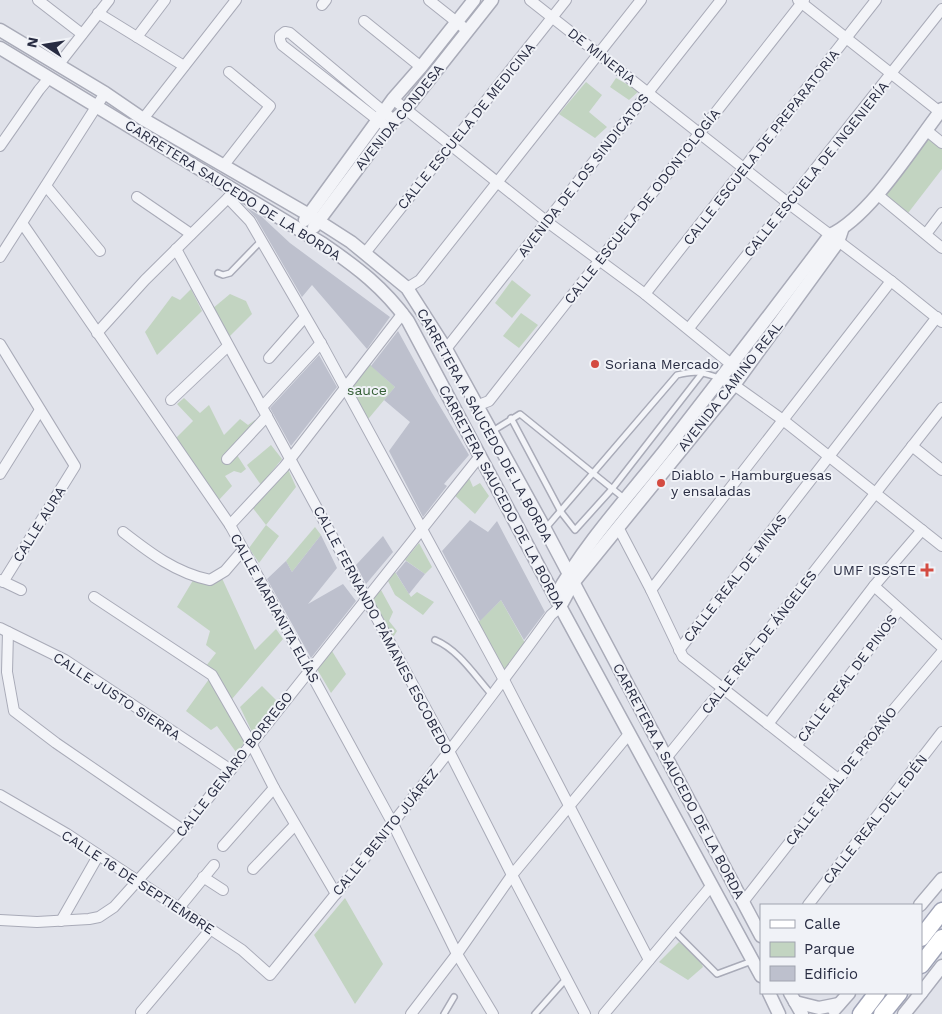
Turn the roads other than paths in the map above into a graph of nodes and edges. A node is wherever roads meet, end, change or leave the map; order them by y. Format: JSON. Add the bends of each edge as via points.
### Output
{"nodes":[{"id":1,"x":38,"y":0,"type":"edge"},
{"id":2,"x":108,"y":0,"type":"edge"},
{"id":3,"x":165,"y":0,"type":"edge"},
{"id":4,"x":236,"y":0,"type":"edge"},
{"id":5,"x":429,"y":0,"type":"edge"},
{"id":6,"x":474,"y":0,"type":"edge"},
{"id":7,"x":492,"y":0,"type":"edge"},
{"id":8,"x":530,"y":0,"type":"edge"},
{"id":9,"x":566,"y":0,"type":"edge"},
{"id":10,"x":641,"y":0,"type":"edge"},
{"id":11,"x":721,"y":0,"type":"edge"},
{"id":12,"x":876,"y":0,"type":"edge"},
{"id":13,"x":801,"y":1,"type":"edge"},
{"id":14,"x":942,"y":9,"type":"edge"},
{"id":15,"x":98,"y":13,"type":"junction"},
{"id":16,"x":553,"y":17,"type":"junction"},
{"id":17,"x":364,"y":21,"type":"dead end"},
{"id":18,"x":456,"y":22,"type":"junction"},
{"id":19,"x":0,"y":30,"type":"edge"},
{"id":20,"x":468,"y":30,"type":"junction"},
{"id":21,"x":82,"y":34,"type":"junction"},
{"id":22,"x":137,"y":37,"type":"junction"},
{"id":23,"x":846,"y":38,"type":"junction"},
{"id":24,"x":0,"y":48,"type":"edge"},
{"id":25,"x":598,"y":54,"type":"junction"},
{"id":26,"x":326,"y":63,"type":"junction"},
{"id":27,"x":59,"y":64,"type":"junction"},
{"id":28,"x":184,"y":66,"type":"junction"},
{"id":29,"x":421,"y":67,"type":"junction"},
{"id":30,"x":229,"y":72,"type":"dead end"},
{"id":31,"x":318,"y":73,"type":"junction"},
{"id":32,"x":891,"y":74,"type":"junction"},
{"id":33,"x":49,"y":78,"type":"junction"},
{"id":34,"x":648,"y":92,"type":"junction"},
{"id":35,"x":105,"y":93,"type":"junction"},
{"id":36,"x":366,"y":97,"type":"junction"},
{"id":37,"x":393,"y":99,"type":"junction"},
{"id":38,"x":96,"y":106,"type":"junction"},
{"id":39,"x":360,"y":106,"type":"junction"},
{"id":40,"x":405,"y":110,"type":"junction"},
{"id":41,"x":941,"y":110,"type":"edge"},
{"id":42,"x":143,"y":118,"type":"junction"},
{"id":43,"x":386,"y":120,"type":"junction"},
{"id":44,"x":926,"y":130,"type":"junction"},
{"id":45,"x":699,"y":133,"type":"junction"},
{"id":46,"x":942,"y":143,"type":"edge"},
{"id":47,"x":451,"y":145,"type":"junction"},
{"id":48,"x":0,"y":146,"type":"edge"},
{"id":49,"x":224,"y":165,"type":"junction"},
{"id":50,"x":744,"y":168,"type":"junction"},
{"id":51,"x":498,"y":182,"type":"junction"},
{"id":52,"x":46,"y":186,"type":"junction"},
{"id":53,"x":232,"y":194,"type":"junction"},
{"id":54,"x":878,"y":195,"type":"junction"},
{"id":55,"x":138,"y":197,"type":"dead end"},
{"id":56,"x":788,"y":203,"type":"junction"},
{"id":57,"x":942,"y":213,"type":"edge"},
{"id":58,"x":313,"y":218,"type":"junction"},
{"id":59,"x":546,"y":221,"type":"junction"},
{"id":60,"x":22,"y":223,"type":"junction"},
{"id":61,"x":303,"y":232,"type":"junction"},
{"id":62,"x":191,"y":234,"type":"junction"},
{"id":63,"x":926,"y":234,"type":"junction"},
{"id":64,"x":837,"y":236,"type":"junction"},
{"id":65,"x":262,"y":241,"type":"junction"},
{"id":66,"x":942,"y":248,"type":"edge"},
{"id":67,"x":176,"y":249,"type":"junction"},
{"id":68,"x":100,"y":251,"type":"dead end"},
{"id":69,"x":365,"y":253,"type":"junction"},
{"id":70,"x":0,"y":257,"type":"edge"},
{"id":71,"x":599,"y":260,"type":"junction"},
{"id":72,"x":218,"y":273,"type":"dead end"},
{"id":73,"x":892,"y":281,"type":"junction"},
{"id":74,"x":407,"y":288,"type":"junction"},
{"id":75,"x":645,"y":294,"type":"junction"},
{"id":76,"x":402,"y":313,"type":"junction"},
{"id":77,"x":305,"y":316,"type":"junction"},
{"id":78,"x":939,"y":320,"type":"edge"},
{"id":79,"x":689,"y":328,"type":"junction"},
{"id":80,"x":97,"y":333,"type":"junction"},
{"id":81,"x":321,"y":343,"type":"junction"},
{"id":82,"x":0,"y":344,"type":"edge"},
{"id":83,"x":228,"y":346,"type":"junction"},
{"id":84,"x":446,"y":349,"type":"junction"},
{"id":85,"x":6,"y":354,"type":"junction"},
{"id":86,"x":269,"y":358,"type":"dead end"},
{"id":87,"x":0,"y":364,"type":"edge"},
{"id":88,"x":732,"y":364,"type":"junction"},
{"id":89,"x":703,"y":372,"type":"junction"},
{"id":90,"x":742,"y":373,"type":"junction"},
{"id":91,"x":721,"y":378,"type":"junction"},
{"id":92,"x":734,"y":384,"type":"junction"},
{"id":93,"x":345,"y":388,"type":"junction"},
{"id":94,"x":171,"y":400,"type":"dead end"},
{"id":95,"x":476,"y":406,"type":"junction"},
{"id":96,"x":942,"y":408,"type":"edge"},
{"id":97,"x":40,"y":410,"type":"junction"},
{"id":98,"x":265,"y":412,"type":"junction"},
{"id":99,"x":511,"y":418,"type":"junction"},
{"id":100,"x":783,"y":420,"type":"junction"},
{"id":101,"x":491,"y":432,"type":"junction"},
{"id":102,"x":912,"y":446,"type":"junction"},
{"id":103,"x":480,"y":456,"type":"junction"},
{"id":104,"x":828,"y":458,"type":"junction"},
{"id":105,"x":227,"y":459,"type":"dead end"},
{"id":106,"x":290,"y":459,"type":"junction"},
{"id":107,"x":942,"y":470,"type":"edge"},
{"id":108,"x":592,"y":473,"type":"junction"},
{"id":109,"x":0,"y":474,"type":"edge"},
{"id":110,"x":612,"y":488,"type":"junction"},
{"id":111,"x":876,"y":493,"type":"junction"},
{"id":112,"x":630,"y":503,"type":"junction"},
{"id":113,"x":561,"y":512,"type":"junction"},
{"id":114,"x":230,"y":525,"type":"junction"},
{"id":115,"x":618,"y":527,"type":"junction"},
{"id":116,"x":422,"y":529,"type":"junction"},
{"id":117,"x":545,"y":530,"type":"junction"},
{"id":118,"x":922,"y":530,"type":"junction"},
{"id":119,"x":123,"y":532,"type":"dead end"},
{"id":120,"x":942,"y":546,"type":"edge"},
{"id":121,"x":243,"y":550,"type":"junction"},
{"id":122,"x":570,"y":578,"type":"junction"},
{"id":123,"x":2,"y":581,"type":"edge"},
{"id":124,"x":874,"y":586,"type":"junction"},
{"id":125,"x":21,"y":590,"type":"dead end"},
{"id":126,"x":652,"y":590,"type":"junction"},
{"id":127,"x":94,"y":597,"type":"dead end"},
{"id":128,"x":366,"y":598,"type":"junction"},
{"id":129,"x":555,"y":606,"type":"junction"},
{"id":130,"x":899,"y":610,"type":"junction"},
{"id":131,"x":4,"y":630,"type":"edge"},
{"id":132,"x":435,"y":640,"type":"dead end"},
{"id":133,"x":942,"y":647,"type":"edge"},
{"id":134,"x":679,"y":650,"type":"junction"},
{"id":135,"x":942,"y":652,"type":"edge"},
{"id":136,"x":309,"y":670,"type":"junction"},
{"id":137,"x":504,"y":680,"type":"junction"},
{"id":138,"x":722,"y":688,"type":"junction"},
{"id":139,"x":492,"y":695,"type":"junction"},
{"id":140,"x":768,"y":724,"type":"junction"},
{"id":141,"x":942,"y":732,"type":"edge"},
{"id":142,"x":629,"y":734,"type":"junction"},
{"id":143,"x":251,"y":743,"type":"junction"},
{"id":144,"x":796,"y":746,"type":"junction"},
{"id":145,"x":449,"y":751,"type":"junction"},
{"id":146,"x":667,"y":757,"type":"junction"},
{"id":147,"x":231,"y":770,"type":"junction"},
{"id":148,"x":838,"y":779,"type":"junction"},
{"id":149,"x":274,"y":788,"type":"junction"},
{"id":150,"x":0,"y":795,"type":"edge"},
{"id":151,"x":568,"y":806,"type":"junction"},
{"id":152,"x":393,"y":824,"type":"junction"},
{"id":153,"x":295,"y":825,"type":"junction"},
{"id":154,"x":183,"y":830,"type":"junction"},
{"id":155,"x":223,"y":846,"type":"dead end"},
{"id":156,"x":98,"y":856,"type":"junction"},
{"id":157,"x":214,"y":864,"type":"dead end"},
{"id":158,"x":253,"y":869,"type":"dead end"},
{"id":159,"x":512,"y":875,"type":"junction"},
{"id":160,"x":203,"y":877,"type":"junction"},
{"id":161,"x":942,"y":879,"type":"edge"},
{"id":162,"x":137,"y":882,"type":"junction"},
{"id":163,"x":712,"y":885,"type":"junction"},
{"id":164,"x":223,"y":890,"type":"dead end"},
{"id":165,"x":336,"y":894,"type":"junction"},
{"id":166,"x":743,"y":902,"type":"junction"},
{"id":167,"x":809,"y":904,"type":"edge"},
{"id":168,"x":921,"y":904,"type":"edge"},
{"id":169,"x":178,"y":909,"type":"junction"},
{"id":170,"x":942,"y":910,"type":"edge"},
{"id":171,"x":0,"y":920,"type":"edge"},
{"id":172,"x":61,"y":921,"type":"junction"},
{"id":173,"x":210,"y":930,"type":"junction"},
{"id":174,"x":674,"y":930,"type":"junction"},
{"id":175,"x":760,"y":934,"type":"edge"},
{"id":176,"x":922,"y":937,"type":"edge"},
{"id":177,"x":942,"y":938,"type":"edge"},
{"id":178,"x":457,"y":954,"type":"junction"},
{"id":179,"x":649,"y":960,"type":"junction"},
{"id":180,"x":753,"y":961,"type":"junction"},
{"id":181,"x":922,"y":964,"type":"edge"},
{"id":182,"x":942,"y":966,"type":"edge"},
{"id":183,"x":760,"y":974,"type":"edge"},
{"id":184,"x":270,"y":975,"type":"joint"},
{"id":185,"x":566,"y":979,"type":"junction"},
{"id":186,"x":922,"y":992,"type":"edge"},
{"id":187,"x":769,"y":994,"type":"edge"},
{"id":188,"x":848,"y":994,"type":"edge"},
{"id":189,"x":876,"y":994,"type":"edge"},
{"id":190,"x":898,"y":994,"type":"edge"},
{"id":191,"x":920,"y":994,"type":"edge"},
{"id":192,"x":454,"y":997,"type":"dead end"},
{"id":193,"x":792,"y":998,"type":"edge"},
{"id":194,"x":836,"y":1011,"type":"edge"},
{"id":195,"x":142,"y":1012,"type":"dead end"},
{"id":196,"x":411,"y":1014,"type":"edge"},
{"id":197,"x":444,"y":1014,"type":"edge"},
{"id":198,"x":493,"y":1014,"type":"edge"},
{"id":199,"x":535,"y":1014,"type":"edge"},
{"id":200,"x":585,"y":1014,"type":"edge"},
{"id":201,"x":604,"y":1014,"type":"edge"},
{"id":202,"x":779,"y":1014,"type":"edge"},
{"id":203,"x":802,"y":1014,"type":"edge"},
{"id":204,"x":860,"y":1014,"type":"edge"},
{"id":205,"x":882,"y":1014,"type":"edge"},
{"id":206,"x":904,"y":1014,"type":"edge"}],
"edges":[{"from":1,"to":21,"type":"street"},
{"from":2,"to":15,"type":"street"},
{"from":3,"to":22,"type":"street"},
{"from":4,"to":28,"type":"street"},
{"from":5,"to":18,"type":"street"},
{"from":6,"to":18,"type":"street","name":"AVENIDA CONDESA"},
{"from":7,"to":20,"type":"street","name":"AVENIDA CONDESA"},
{"from":8,"to":16,"type":"street","name":"DE MINERIA"},
{"from":9,"to":16,"type":"street","name":"CALLE ESCUELA DE MEDICINA"},
{"from":10,"to":25,"type":"street"},
{"from":11,"to":34,"type":"street","name":"AVENIDA DE LOS SINDICATOS"},
{"from":12,"to":23,"type":"street","name":"CALLE ESCUELA DE PREPARATORIA"},
{"from":13,"to":23,"type":"street"},
{"from":13,"to":45,"type":"street","name":"CALLE ESCUELA DE ODONTOLOGÍA"},
{"from":14,"to":32,"type":"street","name":"CALLE ESCUELA DE INGENIERÍA"},
{"from":15,"to":21,"type":"street"},
{"from":15,"to":22,"type":"street"},
{"from":16,"to":25,"type":"street","name":"DE MINERIA"},
{"from":16,"to":47,"type":"street","name":"CALLE ESCUELA DE MEDICINA"},
{"from":17,"to":29,"type":"street"},
{"from":18,"to":20,"type":"street"},
{"from":18,"to":29,"type":"street","name":"AVENIDA CONDESA"},
{"from":19,"to":27,"type":"street","name":"CARRETERA A SAUCEDO DE LA BORDA"},
{"from":20,"to":40,"type":"street","name":"AVENIDA CONDESA"},
{"from":21,"to":27,"type":"street"},
{"from":22,"to":28,"type":"street"},
{"from":23,"to":32,"type":"street"},
{"from":23,"to":50,"type":"street","name":"CALLE ESCUELA DE PREPARATORIA"},
{"from":24,"to":33,"type":"street"},
{"from":25,"to":34,"type":"street","name":"DE MINERIA"},
{"from":25,"to":51,"type":"street"},
{"from":26,"to":31,"type":"street"},
{"from":26,"to":31,"type":"street","via":[[290,33],[280,36],[282,45]]},
{"from":26,"to":36,"type":"street"},
{"from":27,"to":35,"type":"street","name":"CARRETERA A SAUCEDO DE LA BORDA"},
{"from":28,"to":42,"type":"street"},
{"from":29,"to":37,"type":"street","name":"AVENIDA CONDESA"},
{"from":30,"to":49,"type":"street","via":[[270,106]]},
{"from":31,"to":39,"type":"street"},
{"from":32,"to":41,"type":"street"},
{"from":32,"to":56,"type":"street","name":"CALLE ESCUELA DE INGENIERÍA"},
{"from":33,"to":38,"type":"street","name":"CARRETERA SAUCEDO DE LA BORDA"},
{"from":33,"to":48,"type":"street"},
{"from":34,"to":45,"type":"street","name":"DE MINERIA"},
{"from":34,"to":59,"type":"street","name":"AVENIDA DE LOS SINDICATOS"},
{"from":35,"to":38,"type":"street"},
{"from":35,"to":42,"type":"street","name":"CARRETERA A SAUCEDO DE LA BORDA"},
{"from":36,"to":39,"type":"street"},
{"from":36,"to":43,"type":"street"},
{"from":37,"to":40,"type":"street"},
{"from":37,"to":43,"type":"street","name":"AVENIDA CONDESA"},
{"from":38,"to":52,"type":"street"},
{"from":38,"to":53,"type":"street","name":"CARRETERA SAUCEDO DE LA BORDA"},
{"from":39,"to":43,"type":"street"},
{"from":40,"to":43,"type":"street","name":"AVENIDA CONDESA"},
{"from":40,"to":47,"type":"street"},
{"from":41,"to":44,"type":"street","name":"AVENIDA CAMINO REAL"},
{"from":42,"to":49,"type":"street","name":"CARRETERA A SAUCEDO DE LA BORDA"},
{"from":43,"to":58,"type":"street","name":"AVENIDA CONDESA"},
{"from":44,"to":46,"type":"street"},
{"from":44,"to":54,"type":"street","name":"AVENIDA CAMINO REAL"},
{"from":45,"to":50,"type":"street","name":"DE MINERIA"},
{"from":45,"to":71,"type":"street","name":"CALLE ESCUELA DE ODONTOLOGÍA"},
{"from":47,"to":51,"type":"street"},
{"from":47,"to":69,"type":"street","name":"CALLE ESCUELA DE MEDICINA"},
{"from":49,"to":58,"type":"street","name":"CARRETERA A SAUCEDO DE LA BORDA"},
{"from":50,"to":56,"type":"street","name":"DE MINERIA"},
{"from":50,"to":75,"type":"street","name":"CALLE ESCUELA DE PREPARATORIA"},
{"from":51,"to":59,"type":"street"},
{"from":51,"to":74,"type":"street","via":[[420,280]]},
{"from":52,"to":60,"type":"street"},
{"from":52,"to":68,"type":"street"},
{"from":53,"to":61,"type":"street","name":"CARRETERA SAUCEDO DE LA BORDA"},
{"from":53,"to":62,"type":"street"},
{"from":53,"to":65,"type":"street"},
{"from":54,"to":63,"type":"street"},
{"from":54,"to":64,"type":"street","name":"AVENIDA CAMINO REAL"},
{"from":55,"to":62,"type":"street"},
{"from":56,"to":64,"type":"street","name":"DE MINERIA"},
{"from":56,"to":79,"type":"street","name":"CALLE ESCUELA DE INGENIERÍA"},
{"from":57,"to":63,"type":"street"},
{"from":58,"to":61,"type":"street","name":"AVENIDA CONDESA"},
{"from":58,"to":69,"type":"street","name":"CARRETERA A SAUCEDO DE LA BORDA"},
{"from":59,"to":71,"type":"street"},
{"from":59,"to":84,"type":"street","name":"AVENIDA DE LOS SINDICATOS"},
{"from":60,"to":70,"type":"street"},
{"from":60,"to":80,"type":"street","name":"CALLE MARIANITA ELÍAS"},
{"from":61,"to":76,"type":"street","name":"CARRETERA SAUCEDO DE LA BORDA","via":[[355,266],[393,300]]},
{"from":62,"to":67,"type":"street"},
{"from":63,"to":66,"type":"street"},
{"from":64,"to":73,"type":"street","name":"DE MINERIA"},
{"from":64,"to":88,"type":"street","name":"AVENIDA CAMINO REAL"},
{"from":64,"to":90,"type":"street","name":"AVENIDA CAMINO REAL"},
{"from":65,"to":72,"type":"lane","via":[[230,273]]},
{"from":65,"to":77,"type":"street"},
{"from":67,"to":80,"type":"street"},
{"from":67,"to":83,"type":"street","name":"CALLE FERNANDO PÁMANES ESCOBEDO"},
{"from":69,"to":74,"type":"street","name":"CARRETERA A SAUCEDO DE LA BORDA"},
{"from":71,"to":75,"type":"street"},
{"from":71,"to":95,"type":"street","name":"CALLE ESCUELA DE ODONTOLOGÍA","via":[[489,401]]},
{"from":73,"to":78,"type":"street","name":"DE MINERIA"},
{"from":73,"to":100,"type":"street"},
{"from":74,"to":84,"type":"street","name":"CARRETERA A SAUCEDO DE LA BORDA"},
{"from":75,"to":79,"type":"street"},
{"from":76,"to":93,"type":"street"},
{"from":76,"to":103,"type":"street","name":"CARRETERA SAUCEDO DE LA BORDA"},
{"from":77,"to":81,"type":"street"},
{"from":77,"to":86,"type":"street"},
{"from":78,"to":104,"type":"street","name":"CALLE REAL DE MINAS"},
{"from":79,"to":88,"type":"street"},
{"from":80,"to":114,"type":"street","name":"CALLE MARIANITA ELÍAS"},
{"from":81,"to":93,"type":"street"},
{"from":81,"to":98,"type":"street"},
{"from":82,"to":85,"type":"street"},
{"from":83,"to":94,"type":"street"},
{"from":83,"to":98,"type":"street","name":"CALLE FERNANDO PÁMANES ESCOBEDO"},
{"from":84,"to":95,"type":"street","name":"CARRETERA A SAUCEDO DE LA BORDA"},
{"from":85,"to":87,"type":"street"},
{"from":85,"to":97,"type":"street"},
{"from":88,"to":90,"type":"street"},
{"from":88,"to":91,"type":"street","name":"AVENIDA CAMINO REAL"},
{"from":89,"to":91,"type":"lane"},
{"from":89,"to":108,"type":"lane","via":[[677,375]]},
{"from":89,"to":110,"type":"lane"},
{"from":90,"to":92,"type":"street","name":"AVENIDA CAMINO REAL"},
{"from":91,"to":92,"type":"street"},
{"from":91,"to":112,"type":"street","name":"AVENIDA CAMINO REAL"},
{"from":92,"to":100,"type":"street"},
{"from":92,"to":112,"type":"street","name":"AVENIDA CAMINO REAL"},
{"from":93,"to":106,"type":"street"},
{"from":93,"to":116,"type":"street"},
{"from":95,"to":101,"type":"street","name":"CARRETERA A SAUCEDO DE LA BORDA"},
{"from":96,"to":102,"type":"street","name":"CALLE REAL DE ÁNGELES"},
{"from":97,"to":109,"type":"street"},
{"from":97,"to":123,"type":"street","name":"CALLE AURA","via":[[75,466]]},
{"from":98,"to":105,"type":"street"},
{"from":98,"to":106,"type":"street","name":"CALLE FERNANDO PÁMANES ESCOBEDO"},
{"from":99,"to":101,"type":"lane"},
{"from":99,"to":108,"type":"lane","via":[[520,414]]},
{"from":99,"to":113,"type":"lane"},
{"from":100,"to":104,"type":"street"},
{"from":100,"to":126,"type":"street"},
{"from":101,"to":117,"type":"street","name":"CARRETERA A SAUCEDO DE LA BORDA"},
{"from":102,"to":107,"type":"street"},
{"from":102,"to":111,"type":"street","name":"CALLE REAL DE ÁNGELES"},
{"from":103,"to":116,"type":"street","name":"CALLE GENARO BORREGO"},
{"from":103,"to":129,"type":"street","name":"CARRETERA SAUCEDO DE LA BORDA"},
{"from":104,"to":111,"type":"street"},
{"from":104,"to":134,"type":"street","name":"CALLE REAL DE MINAS"},
{"from":106,"to":114,"type":"street"},
{"from":106,"to":128,"type":"street","name":"CALLE FERNANDO PÁMANES ESCOBEDO"},
{"from":108,"to":110,"type":"lane"},
{"from":108,"to":113,"type":"lane"},
{"from":110,"to":112,"type":"lane"},
{"from":110,"to":113,"type":"lane","via":[[575,530]]},
{"from":111,"to":118,"type":"street"},
{"from":111,"to":138,"type":"street","name":"CALLE REAL DE ÁNGELES"},
{"from":112,"to":115,"type":"street","name":"AVENIDA CAMINO REAL"},
{"from":112,"to":122,"type":"street","name":"AVENIDA CAMINO REAL"},
{"from":113,"to":117,"type":"lane"},
{"from":114,"to":121,"type":"street","name":"CALLE MARIANITA ELÍAS"},
{"from":115,"to":122,"type":"street","name":"AVENIDA CAMINO REAL"},
{"from":115,"to":126,"type":"street"},
{"from":116,"to":128,"type":"street","name":"CALLE GENARO BORREGO"},
{"from":116,"to":137,"type":"street"},
{"from":117,"to":122,"type":"street","name":"CARRETERA A SAUCEDO DE LA BORDA"},
{"from":118,"to":120,"type":"street"},
{"from":118,"to":124,"type":"street"},
{"from":119,"to":121,"type":"street","via":[[174,568],[210,580],[226,571]]},
{"from":121,"to":136,"type":"street","name":"CALLE MARIANITA ELÍAS"},
{"from":122,"to":129,"type":"street"},
{"from":122,"to":146,"type":"street","name":"CARRETERA A SAUCEDO DE LA BORDA"},
{"from":123,"to":125,"type":"street"},
{"from":124,"to":130,"type":"street"},
{"from":124,"to":140,"type":"street"},
{"from":126,"to":134,"type":"street"},
{"from":127,"to":143,"type":"street","via":[[212,675]]},
{"from":128,"to":136,"type":"street","name":"CALLE GENARO BORREGO"},
{"from":128,"to":145,"type":"street","name":"CALLE FERNANDO PÁMANES ESCOBEDO"},
{"from":129,"to":137,"type":"street","name":"CALLE BENITO JUÁREZ"},
{"from":129,"to":142,"type":"street","name":"CARRETERA SAUCEDO DE LA BORDA"},
{"from":130,"to":133,"type":"street"},
{"from":130,"to":144,"type":"street","name":"CALLE REAL DE PINOS"},
{"from":131,"to":147,"type":"street","name":"CALLE JUSTO SIERRA","via":[[65,660]]},
{"from":131,"to":154,"type":"street","via":[[14,711]]},
{"from":132,"to":139,"type":"lane","via":[[456,653]]},
{"from":134,"to":138,"type":"street","via":[[683,657]]},
{"from":135,"to":148,"type":"street","name":"CALLE REAL DE PROAÑO"},
{"from":136,"to":143,"type":"street","name":"CALLE GENARO BORREGO"},
{"from":136,"to":152,"type":"street","name":"CALLE MARIANITA ELÍAS"},
{"from":137,"to":139,"type":"street","name":"CALLE BENITO JUÁREZ"},
{"from":137,"to":151,"type":"street"},
{"from":138,"to":140,"type":"street"},
{"from":138,"to":146,"type":"street","name":"CALLE REAL DE ÁNGELES"},
{"from":139,"to":145,"type":"street","name":"CALLE BENITO JUÁREZ"},
{"from":140,"to":144,"type":"street"},
{"from":141,"to":167,"type":"street","name":"CALLE REAL DEL EDÉN"},
{"from":142,"to":151,"type":"street"},
{"from":142,"to":163,"type":"street","name":"CARRETERA SAUCEDO DE LA BORDA"},
{"from":143,"to":147,"type":"street","name":"CALLE GENARO BORREGO"},
{"from":143,"to":149,"type":"street"},
{"from":144,"to":148,"type":"street"},
{"from":145,"to":152,"type":"street","name":"CALLE BENITO JUÁREZ"},
{"from":145,"to":159,"type":"street","name":"CALLE FERNANDO PÁMANES ESCOBEDO"},
{"from":146,"to":166,"type":"street","name":"CARRETERA A SAUCEDO DE LA BORDA"},
{"from":147,"to":154,"type":"street","name":"CALLE GENARO BORREGO"},
{"from":148,"to":166,"type":"street","name":"CALLE REAL DE PROAÑO"},
{"from":149,"to":153,"type":"street"},
{"from":149,"to":155,"type":"street"},
{"from":150,"to":156,"type":"street","name":"CALLE 16 DE SEPTIEMBRE"},
{"from":151,"to":159,"type":"street"},
{"from":151,"to":179,"type":"street"},
{"from":152,"to":165,"type":"street","name":"CALLE BENITO JUÁREZ"},
{"from":152,"to":178,"type":"street","name":"CALLE MARIANITA ELÍAS"},
{"from":153,"to":158,"type":"street"},
{"from":153,"to":165,"type":"street"},
{"from":154,"to":162,"type":"street","name":"CALLE GENARO BORREGO"},
{"from":156,"to":162,"type":"street","name":"CALLE 16 DE SEPTIEMBRE"},
{"from":156,"to":172,"type":"street"},
{"from":157,"to":160,"type":"street"},
{"from":159,"to":178,"type":"street"},
{"from":159,"to":185,"type":"street","name":"CALLE FERNANDO PÁMANES ESCOBEDO"},
{"from":160,"to":164,"type":"street"},
{"from":160,"to":169,"type":"street"},
{"from":161,"to":168,"type":"street"},
{"from":162,"to":169,"type":"street","name":"CALLE 16 DE SEPTIEMBRE"},
{"from":162,"to":172,"type":"street","name":"CALLE GENARO BORREGO","via":[[114,907],[99,916]]},
{"from":163,"to":174,"type":"street"},
{"from":163,"to":180,"type":"street","name":"CARRETERA SAUCEDO DE LA BORDA"},
{"from":165,"to":184,"type":"street","name":"CALLE BENITO JUÁREZ"},
{"from":166,"to":175,"type":"street","name":"CARRETERA A SAUCEDO DE LA BORDA"},
{"from":169,"to":173,"type":"street","name":"CALLE 16 DE SEPTIEMBRE"},
{"from":170,"to":176,"type":"main road"},
{"from":171,"to":172,"type":"street","name":"CALLE GENARO BORREGO"},
{"from":173,"to":184,"type":"street","name":"CALLE 16 DE SEPTIEMBRE","via":[[242,950]]},
{"from":173,"to":195,"type":"street"},
{"from":174,"to":179,"type":"street"},
{"from":174,"to":180,"type":"lane","via":[[717,974]]},
{"from":177,"to":181,"type":"main road"},
{"from":178,"to":196,"type":"street"},
{"from":178,"to":198,"type":"street","name":"CALLE MARIANITA ELÍAS"},
{"from":179,"to":201,"type":"street"},
{"from":180,"to":183,"type":"street","name":"CARRETERA SAUCEDO DE LA BORDA"},
{"from":182,"to":186,"type":"street"},
{"from":185,"to":199,"type":"lane"},
{"from":185,"to":200,"type":"street","name":"CALLE FERNANDO PÁMANES ESCOBEDO"},
{"from":187,"to":202,"type":"street"},
{"from":188,"to":194,"type":"street"},
{"from":189,"to":204,"type":"main road"},
{"from":190,"to":205,"type":"main road"},
{"from":191,"to":206,"type":"street"},
{"from":192,"to":197,"type":"lane"},
{"from":193,"to":194,"type":"street"},
{"from":193,"to":203,"type":"street"}]}
